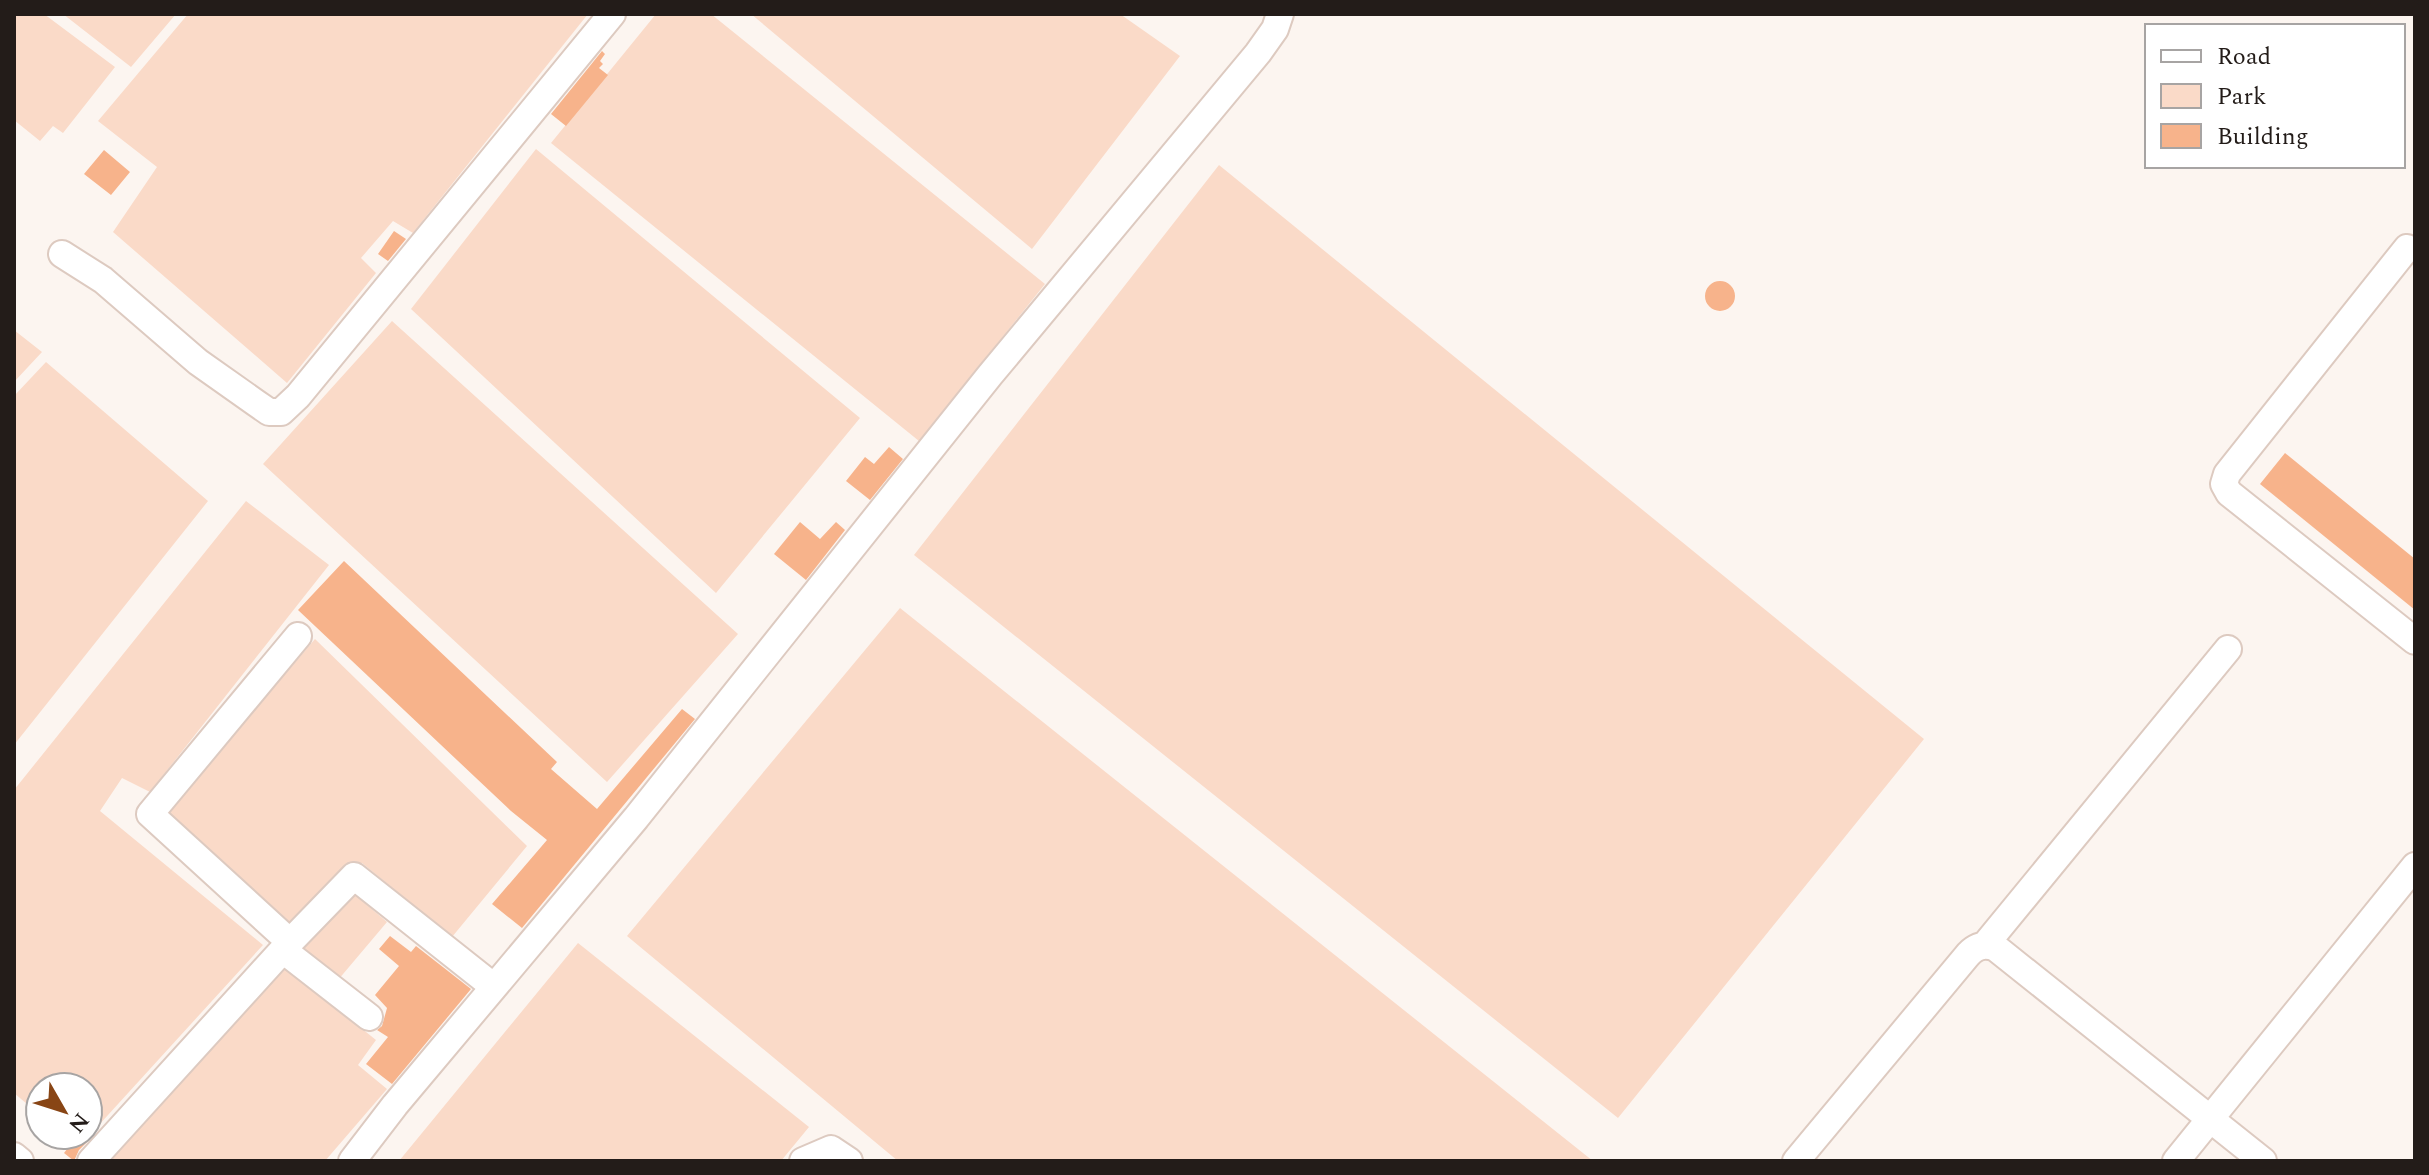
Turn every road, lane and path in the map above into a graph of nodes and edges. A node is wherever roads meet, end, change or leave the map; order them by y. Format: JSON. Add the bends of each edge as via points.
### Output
{"nodes":[{"id":1,"x":612,"y":14,"type":"edge"},
{"id":2,"x":1280,"y":14,"type":"edge"},
{"id":3,"x":2407,"y":248,"type":"dead end"},
{"id":4,"x":62,"y":254,"type":"dead end"},
{"id":5,"x":298,"y":636,"type":"dead end"},
{"id":6,"x":2415,"y":641,"type":"edge"},
{"id":7,"x":2228,"y":649,"type":"dead end"},
{"id":8,"x":2415,"y":866,"type":"edge"},
{"id":9,"x":1985,"y":945,"type":"junction"},
{"id":10,"x":287,"y":946,"type":"junction"},
{"id":11,"x":494,"y":987,"type":"junction"},
{"id":12,"x":369,"y":1017,"type":"dead end"},
{"id":13,"x":2210,"y":1119,"type":"junction"},
{"id":14,"x":14,"y":1156,"type":"edge"},
{"id":15,"x":20,"y":1161,"type":"edge"},
{"id":16,"x":91,"y":1161,"type":"edge"},
{"id":17,"x":352,"y":1161,"type":"edge"},
{"id":18,"x":803,"y":1161,"type":"edge"},
{"id":19,"x":849,"y":1161,"type":"edge"},
{"id":20,"x":1796,"y":1161,"type":"edge"},
{"id":21,"x":2176,"y":1161,"type":"edge"},
{"id":22,"x":2263,"y":1161,"type":"edge"}],
"edges":[{"from":1,"to":4,"type":"street","via":[[281,412],[269,412],[198,362],[103,280]]},
{"from":2,"to":11,"type":"street","via":[[1258,53],[1018,340]]},
{"from":3,"to":6,"type":"street","via":[[2224,484]]},
{"from":5,"to":10,"type":"street","via":[[150,814]]},
{"from":7,"to":9,"type":"street"},
{"from":8,"to":13,"type":"street"},
{"from":9,"to":13,"type":"street","via":[[1996,948]]},
{"from":9,"to":20,"type":"street","via":[[1966,957]]},
{"from":10,"to":11,"type":"street","via":[[354,876]]},
{"from":10,"to":12,"type":"street"},
{"from":10,"to":16,"type":"street"},
{"from":11,"to":17,"type":"street"},
{"from":13,"to":21,"type":"street"},
{"from":13,"to":22,"type":"street"},
{"from":14,"to":15,"type":"street"},
{"from":18,"to":19,"type":"street","via":[[831,1149]]}]}
